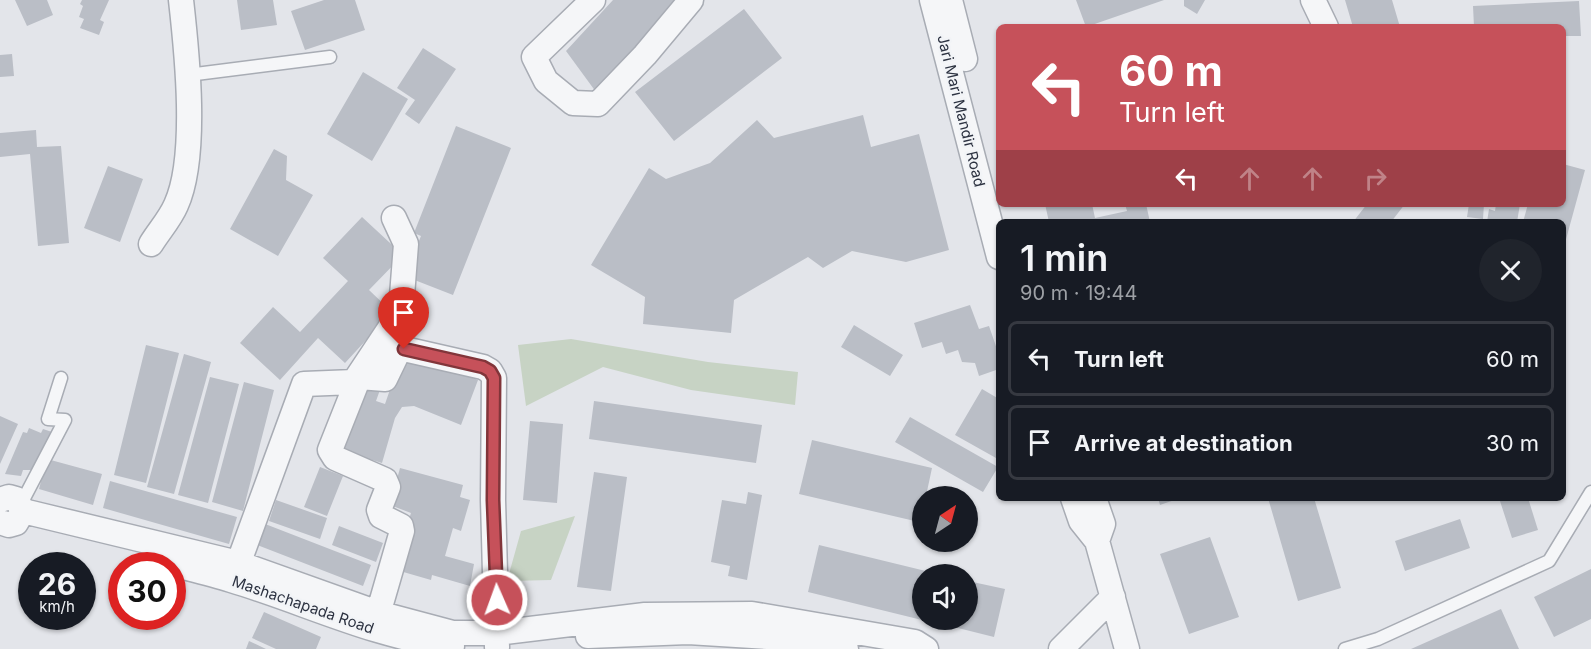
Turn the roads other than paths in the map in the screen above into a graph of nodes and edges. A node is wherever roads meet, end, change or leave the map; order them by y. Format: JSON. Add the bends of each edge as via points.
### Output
{"nodes":[{"id":1,"x":181,"y":0,"type":"edge"},
{"id":2,"x":593,"y":0,"type":"edge"},
{"id":3,"x":691,"y":0,"type":"edge"},
{"id":4,"x":932,"y":0,"type":"edge"},
{"id":5,"x":950,"y":0,"type":"edge"},
{"id":6,"x":1313,"y":0,"type":"edge"},
{"id":7,"x":1325,"y":24,"type":"edge"},
{"id":8,"x":330,"y":57,"type":"dead end"},
{"id":9,"x":188,"y":75,"type":"junction"},
{"id":10,"x":996,"y":183,"type":"edge"},
{"id":11,"x":394,"y":218,"type":"dead end"},
{"id":12,"x":996,"y":223,"type":"edge"},
{"id":13,"x":152,"y":244,"type":"dead end"},
{"id":14,"x":60,"y":378,"type":"dead end"},
{"id":15,"x":1591,"y":492,"type":"edge"},
{"id":16,"x":1074,"y":501,"type":"edge"},
{"id":17,"x":1095,"y":501,"type":"edge"},
{"id":18,"x":9,"y":516,"type":"edge"},
{"id":19,"x":1097,"y":541,"type":"junction"},
{"id":20,"x":235,"y":572,"type":"junction"},
{"id":21,"x":1113,"y":597,"type":"junction"},
{"id":22,"x":376,"y":622,"type":"junction"},
{"id":23,"x":783,"y":628,"type":"junction"},
{"id":24,"x":485,"y":642,"type":"edge"},
{"id":25,"x":846,"y":649,"type":"edge"},
{"id":26,"x":926,"y":649,"type":"edge"},
{"id":27,"x":1061,"y":649,"type":"edge"},
{"id":28,"x":1127,"y":649,"type":"edge"},
{"id":29,"x":1345,"y":649,"type":"edge"}],
"edges":[{"from":1,"to":9,"type":"street"},
{"from":2,"to":3,"type":"street","via":[[534,57],[546,81],[573,103],[598,104],[645,56]]},
{"from":4,"to":12,"type":"street","name":"Jari Mari Mandir Road"},
{"from":5,"to":10,"type":"street"},
{"from":6,"to":7,"type":"street"},
{"from":8,"to":9,"type":"lane"},
{"from":9,"to":13,"type":"street","via":[[186,173],[176,205]]},
{"from":11,"to":20,"type":"street","via":[[406,244],[402,296],[390,328],[354,382],[304,384]]},
{"from":14,"to":18,"type":"lane","via":[[48,419],[65,420]]},
{"from":15,"to":29,"type":"lane","via":[[1549,561],[1378,639]]},
{"from":16,"to":19,"type":"street","via":[[1081,521]]},
{"from":17,"to":19,"type":"street","via":[[1103,524]]},
{"from":18,"to":20,"type":"street","name":"Mashachapada Road"},
{"from":19,"to":21,"type":"street"},
{"from":20,"to":22,"type":"street","name":"Mashachapada Road"},
{"from":21,"to":27,"type":"street"},
{"from":21,"to":28,"type":"street"},
{"from":22,"to":24,"type":"street","name":"Mashachapada Road","via":[[420,642]]},
{"from":22,"to":24,"type":"street","via":[[401,526],[381,516],[388,487],[385,480],[332,456],[330,450],[359,377],[387,378],[399,350],[404,349],[483,367],[494,378],[493,500]]},
{"from":23,"to":24,"type":"street","name":"Mashachapada Road","via":[[688,623],[585,636]]},
{"from":23,"to":25,"type":"street","name":"Mashachapada Road"},
{"from":23,"to":26,"type":"street","via":[[915,642]]}]}
